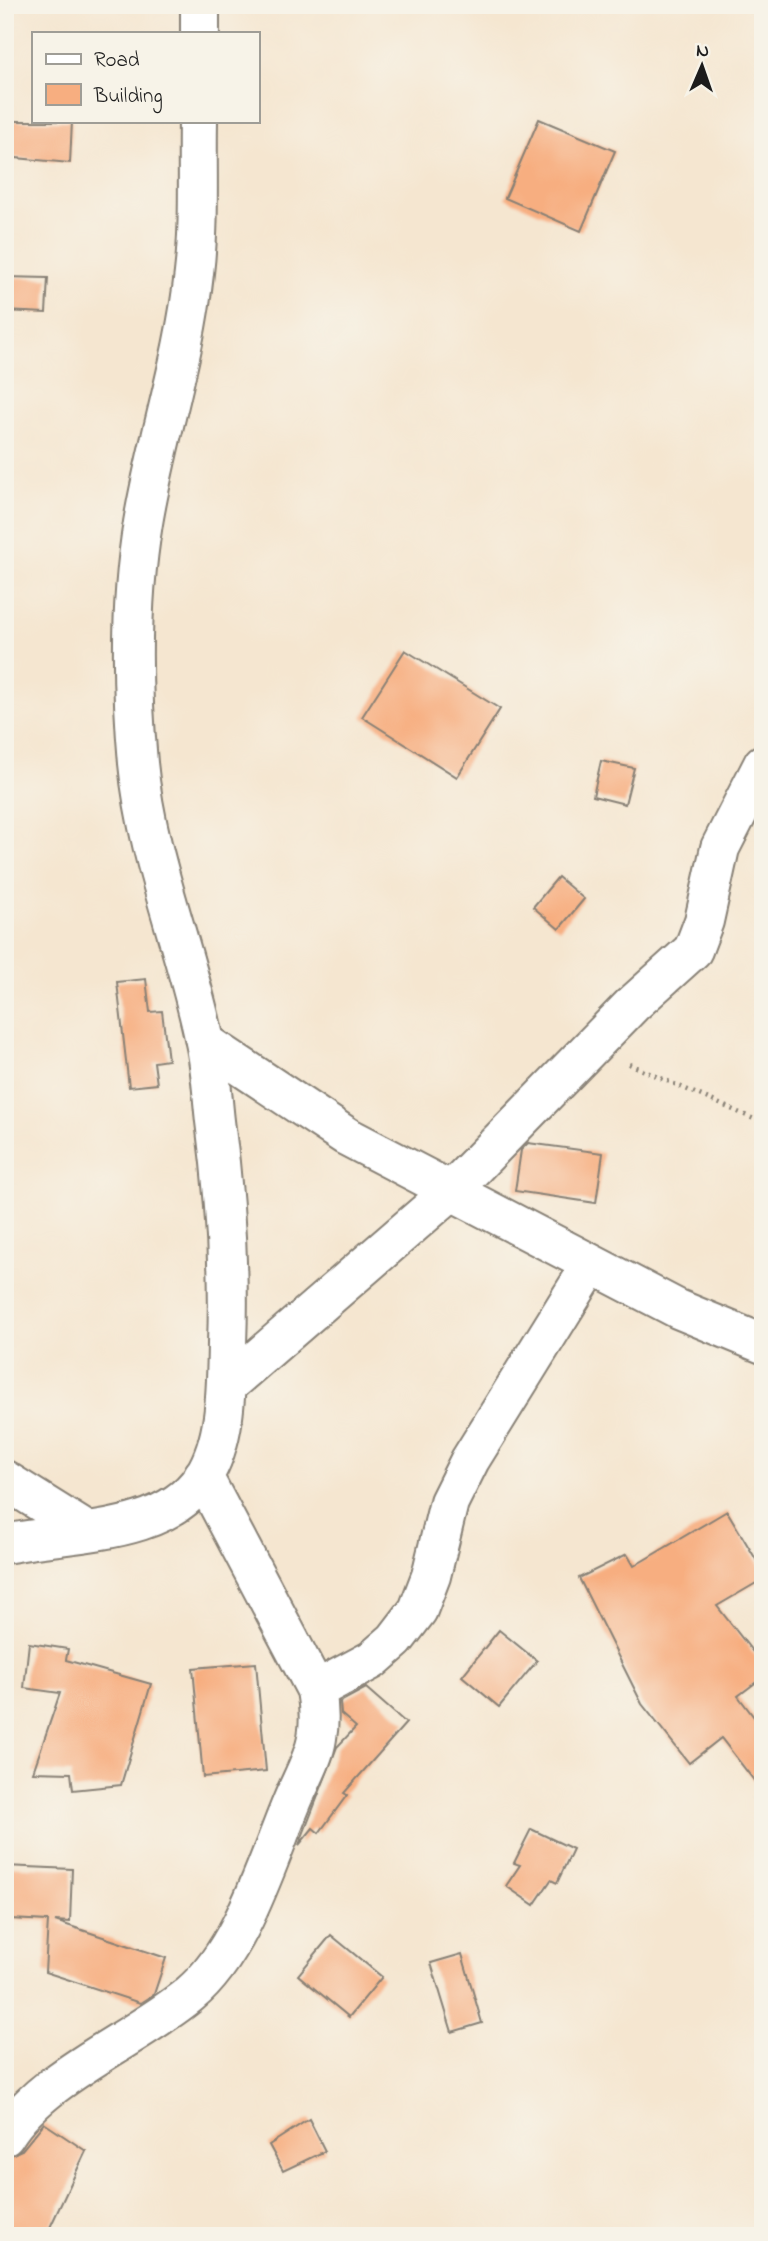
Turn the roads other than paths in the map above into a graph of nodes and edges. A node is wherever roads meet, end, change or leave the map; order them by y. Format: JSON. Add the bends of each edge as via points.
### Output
{"nodes":[{"id":1,"x":200,"y":5,"type":"edge"},
{"id":2,"x":200,"y":32,"type":"edge"},
{"id":3,"x":198,"y":122,"type":"edge"},
{"id":4,"x":763,"y":764,"type":"edge"},
{"id":5,"x":206,"y":1043,"type":"junction"},
{"id":6,"x":450,"y":1192,"type":"junction"},
{"id":7,"x":591,"y":1265,"type":"junction"},
{"id":8,"x":763,"y":1343,"type":"edge"},
{"id":9,"x":226,"y":1386,"type":"junction"},
{"id":10,"x":203,"y":1476,"type":"junction"},
{"id":11,"x":5,"y":1480,"type":"edge"},
{"id":12,"x":85,"y":1530,"type":"junction"},
{"id":13,"x":5,"y":1545,"type":"edge"},
{"id":14,"x":316,"y":1690,"type":"junction"},
{"id":15,"x":5,"y":2136,"type":"edge"}],
"edges":[{"from":1,"to":2,"type":"street"},
{"from":3,"to":5,"type":"street","via":[[195,269],[184,344],[143,525],[135,688],[138,764],[149,837]]},
{"from":4,"to":6,"type":"street","via":[[720,848],[693,950],[590,1047]]},
{"from":5,"to":6,"type":"street","via":[[346,1136]]},
{"from":5,"to":9,"type":"street","via":[[227,1213]]},
{"from":6,"to":7,"type":"street"},
{"from":6,"to":9,"type":"street"},
{"from":7,"to":8,"type":"street","via":[[678,1309]]},
{"from":7,"to":14,"type":"street","via":[[470,1460],[449,1502],[418,1610],[372,1660]]},
{"from":9,"to":10,"type":"street","via":[[217,1445]]},
{"from":10,"to":12,"type":"street","via":[[181,1501],[152,1518]]},
{"from":10,"to":14,"type":"street"},
{"from":11,"to":12,"type":"street"},
{"from":12,"to":13,"type":"street"},
{"from":14,"to":15,"type":"street","via":[[320,1711],[317,1740],[255,1891],[216,1967],[168,2011],[50,2089],[16,2119]]}]}
